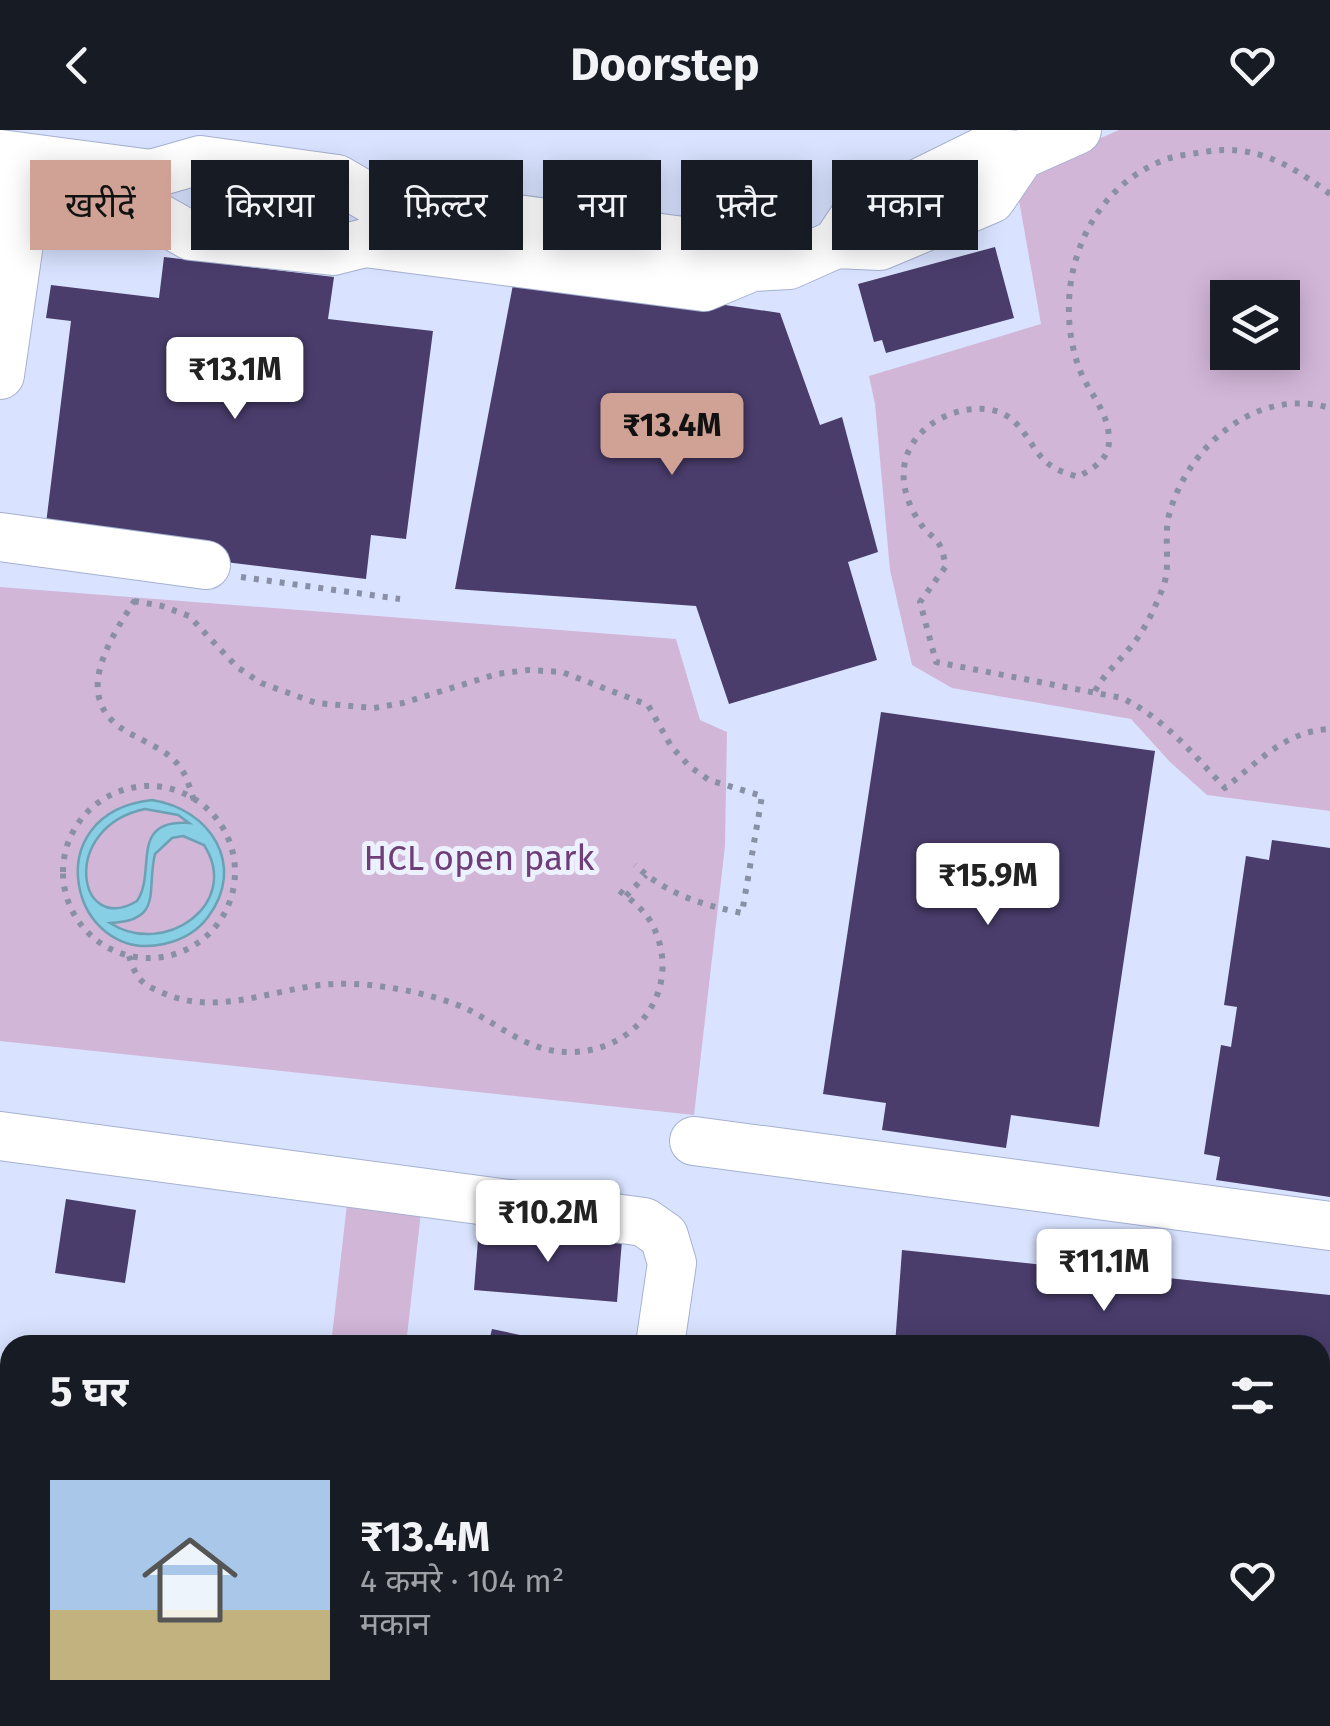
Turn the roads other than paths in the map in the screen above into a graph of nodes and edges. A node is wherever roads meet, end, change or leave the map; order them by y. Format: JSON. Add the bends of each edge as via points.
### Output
{"nodes":[{"id":1,"x":1077,"y":130,"type":"edge"},
{"id":2,"x":14,"y":177,"type":"edge"},
{"id":3,"x":369,"y":222,"type":"joint"},
{"id":4,"x":511,"y":250,"type":"edge"},
{"id":5,"x":0,"y":375,"type":"edge"},
{"id":6,"x":0,"y":538,"type":"edge"},
{"id":7,"x":206,"y":566,"type":"dead end"},
{"id":8,"x":0,"y":1136,"type":"edge"},
{"id":9,"x":694,"y":1141,"type":"dead end"},
{"id":10,"x":1330,"y":1226,"type":"edge"},
{"id":11,"x":661,"y":1335,"type":"edge"}],
"edges":[{"from":1,"to":4,"type":"lane","via":[[1021,155],[982,152],[856,214],[836,244],[789,265],[752,267],[704,288]]},
{"from":2,"to":3,"type":"lane","via":[[141,208],[191,236],[333,252]]},
{"from":2,"to":3,"type":"lane","via":[[150,174],[200,160],[337,180]]},
{"from":2,"to":5,"type":"lane"},
{"from":6,"to":7,"type":"lane"},
{"from":8,"to":11,"type":"lane","via":[[644,1222],[664,1236],[672,1263]]},
{"from":9,"to":10,"type":"lane"}]}
